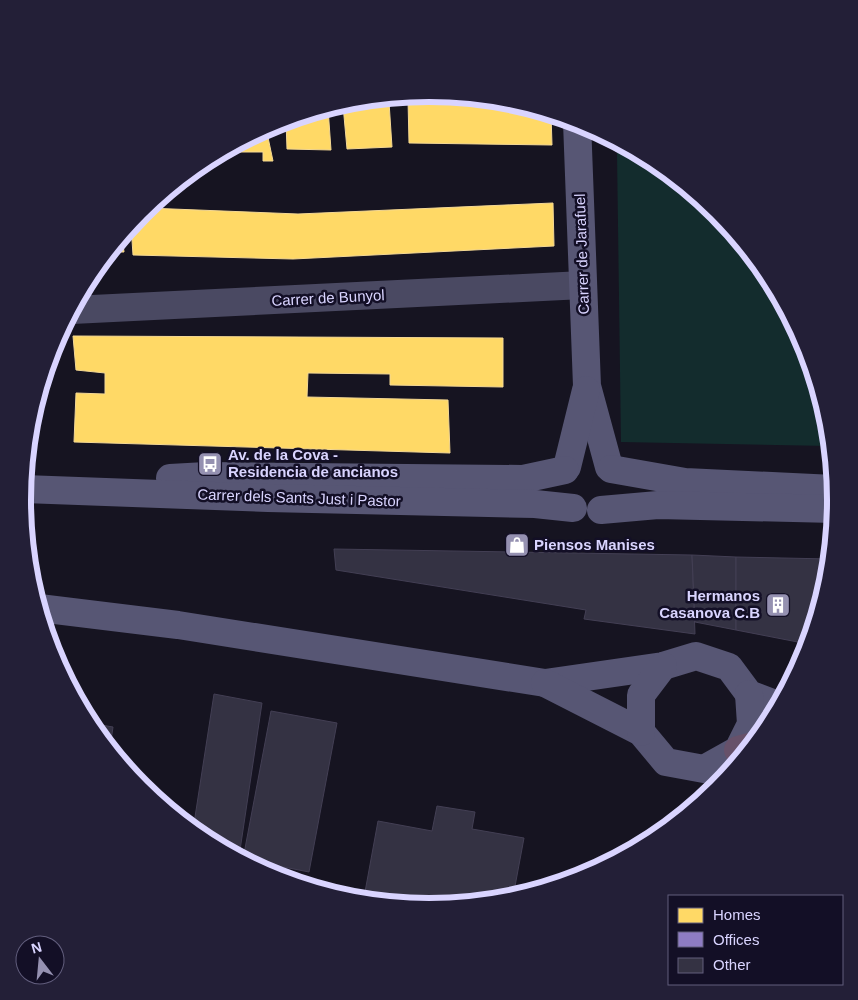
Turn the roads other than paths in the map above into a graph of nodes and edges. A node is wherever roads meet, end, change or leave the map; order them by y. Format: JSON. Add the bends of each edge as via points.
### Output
{"nodes":[{"id":1,"x":576,"y":131,"type":"edge"},
{"id":2,"x":583,"y":285,"type":"junction"},
{"id":3,"x":80,"y":310,"type":"edge"},
{"id":4,"x":587,"y":386,"type":"junction"},
{"id":5,"x":566,"y":468,"type":"junction"},
{"id":6,"x":610,"y":468,"type":"junction"},
{"id":7,"x":31,"y":488,"type":"edge"},
{"id":8,"x":31,"y":488,"type":"edge"},
{"id":9,"x":827,"y":489,"type":"edge"},
{"id":10,"x":573,"y":508,"type":"junction"},
{"id":11,"x":827,"y":509,"type":"edge"},
{"id":12,"x":601,"y":510,"type":"junction"},
{"id":13,"x":47,"y":609,"type":"edge"},
{"id":14,"x":663,"y":666,"type":"junction"},
{"id":15,"x":545,"y":682,"type":"junction"},
{"id":16,"x":749,"y":694,"type":"junction"},
{"id":17,"x":771,"y":702,"type":"edge"},
{"id":18,"x":641,"y":732,"type":"junction"},
{"id":19,"x":747,"y":740,"type":"edge"},
{"id":20,"x":735,"y":754,"type":"edge"}],
"edges":[{"from":1,"to":2,"type":"main road","name":"Carrer de Jarafuel"},
{"from":2,"to":3,"type":"street","name":"Carrer de Bunyol"},
{"from":2,"to":4,"type":"main road","name":"Carrer de Jarafuel"},
{"from":4,"to":5,"type":"main road","name":"Carrer de Jarafuel"},
{"from":4,"to":6,"type":"main road","name":"Carrer de Jarafuel"},
{"from":5,"to":6,"type":"main road","via":[[574,461],[593,458]]},
{"from":5,"to":7,"type":"main road","name":"Carrer dels Sants Just i Pastor","via":[[523,479],[206,476]]},
{"from":5,"to":10,"type":"main road","via":[[561,478],[562,495]]},
{"from":6,"to":9,"type":"main road","via":[[685,482]]},
{"from":6,"to":12,"type":"main road","via":[[616,487],[608,504]]},
{"from":8,"to":10,"type":"main road","name":"Carrer dels Sants Just i Pastor","via":[[535,504]]},
{"from":10,"to":12,"type":"main road","via":[[587,513]]},
{"from":11,"to":12,"type":"main road","via":[[658,505]]},
{"from":13,"to":15,"type":"main road","via":[[178,625]]},
{"from":14,"to":15,"type":"main road"},
{"from":14,"to":16,"type":"main road","via":[[696,656],[728,667]]},
{"from":14,"to":18,"type":"main road","via":[[641,695]]},
{"from":15,"to":18,"type":"main road"},
{"from":16,"to":17,"type":"main road"},
{"from":16,"to":19,"type":"main road","via":[[751,724]]},
{"from":18,"to":20,"type":"main road","via":[[666,762],[704,770]]}]}
